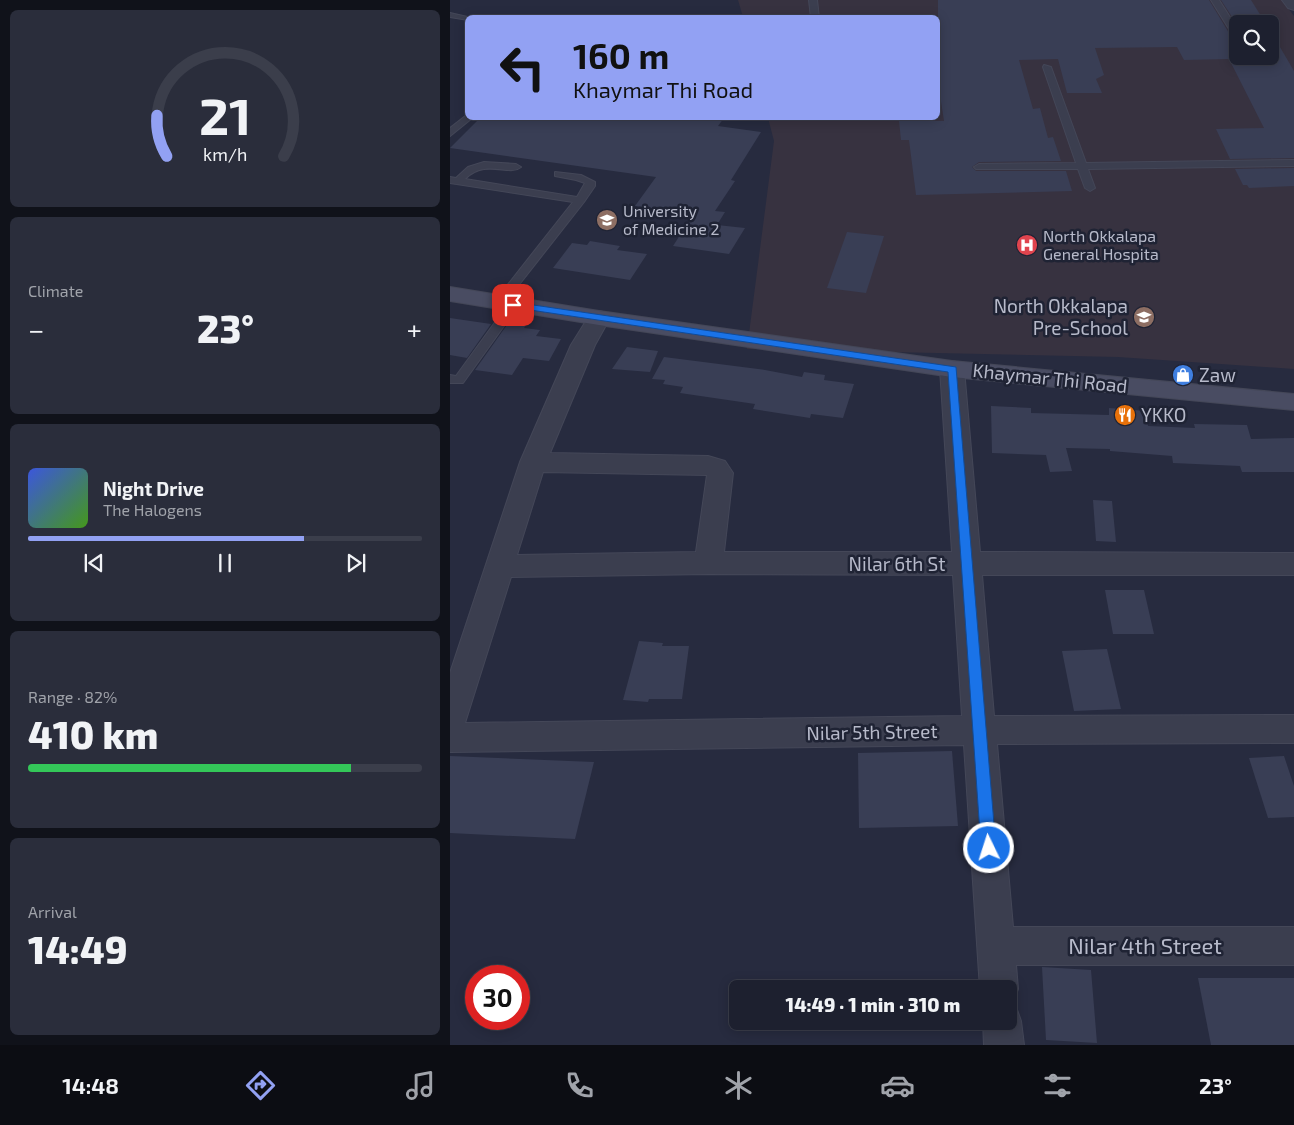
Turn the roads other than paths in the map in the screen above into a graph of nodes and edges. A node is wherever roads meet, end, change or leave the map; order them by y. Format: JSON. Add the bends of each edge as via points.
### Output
{"nodes":[{"id":1,"x":813,"y":0,"type":"edge"},
{"id":2,"x":1216,"y":0,"type":"edge"},
{"id":3,"x":1290,"y":0,"type":"edge"},
{"id":4,"x":1294,"y":5,"type":"edge"},
{"id":5,"x":815,"y":15,"type":"edge"},
{"id":6,"x":450,"y":16,"type":"edge"},
{"id":7,"x":465,"y":18,"type":"edge"},
{"id":8,"x":1229,"y":22,"type":"edge"},
{"id":9,"x":1047,"y":68,"type":"dead end"},
{"id":10,"x":465,"y":120,"type":"edge"},
{"id":11,"x":450,"y":133,"type":"edge"},
{"id":12,"x":1294,"y":164,"type":"edge"},
{"id":13,"x":516,"y":167,"type":"dead end"},
{"id":14,"x":979,"y":167,"type":"dead end"},
{"id":15,"x":1083,"y":167,"type":"junction"},
{"id":16,"x":558,"y":174,"type":"dead end"},
{"id":17,"x":454,"y":180,"type":"edge"},
{"id":18,"x":1090,"y":188,"type":"dead end"},
{"id":19,"x":580,"y":200,"type":"junction"},
{"id":20,"x":450,"y":294,"type":"edge"},
{"id":21,"x":506,"y":304,"type":"junction"},
{"id":22,"x":599,"y":318,"type":"junction"},
{"id":23,"x":952,"y":369,"type":"junction"},
{"id":24,"x":450,"y":379,"type":"edge"},
{"id":25,"x":1294,"y":402,"type":"edge"},
{"id":26,"x":533,"y":462,"type":"junction"},
{"id":27,"x":708,"y":564,"type":"junction"},
{"id":28,"x":1294,"y":564,"type":"edge"},
{"id":29,"x":966,"y":565,"type":"junction"},
{"id":30,"x":499,"y":566,"type":"junction"},
{"id":31,"x":450,"y":720,"type":"edge"},
{"id":32,"x":1294,"y":729,"type":"edge"},
{"id":33,"x":980,"y":730,"type":"junction"},
{"id":34,"x":450,"y":738,"type":"edge"},
{"id":35,"x":996,"y":946,"type":"junction"},
{"id":36,"x":1294,"y":946,"type":"edge"},
{"id":37,"x":999,"y":980,"type":"edge"},
{"id":38,"x":1003,"y":1030,"type":"edge"},
{"id":39,"x":1004,"y":1045,"type":"edge"}],
"edges":[{"from":1,"to":5,"type":"lane"},
{"from":2,"to":8,"type":"lane"},
{"from":3,"to":4,"type":"street"},
{"from":6,"to":7,"type":"lane"},
{"from":9,"to":15,"type":"lane"},
{"from":10,"to":11,"type":"lane"},
{"from":12,"to":15,"type":"lane"},
{"from":13,"to":17,"type":"lane","via":[[482,164]]},
{"from":14,"to":15,"type":"lane"},
{"from":15,"to":18,"type":"lane"},
{"from":16,"to":19,"type":"lane","via":[[590,182]]},
{"from":17,"to":19,"type":"lane"},
{"from":19,"to":21,"type":"lane"},
{"from":20,"to":21,"type":"main road","name":"Khaymar Thi Road"},
{"from":21,"to":22,"type":"main road","name":"Khaymar Thi Road"},
{"from":21,"to":24,"type":"lane","via":[[459,380]]},
{"from":22,"to":23,"type":"main road","name":"Khaymar Thi Road"},
{"from":22,"to":26,"type":"street","via":[[583,345]]},
{"from":23,"to":25,"type":"main road","name":"Khaymar Thi Road"},
{"from":23,"to":29,"type":"street"},
{"from":26,"to":27,"type":"street","via":[[708,465],[716,468],[720,473]]},
{"from":26,"to":30,"type":"street"},
{"from":27,"to":29,"type":"street","name":"Nilar 6th St"},
{"from":27,"to":30,"type":"street","name":"Nilar 6th St"},
{"from":28,"to":29,"type":"street","name":"Nilar 6th St"},
{"from":29,"to":33,"type":"street"},
{"from":30,"to":31,"type":"street"},
{"from":32,"to":33,"type":"street","name":"Nilar 5th Street"},
{"from":33,"to":34,"type":"street","name":"Nilar 5th Street"},
{"from":33,"to":35,"type":"street"},
{"from":35,"to":36,"type":"street","name":"Nilar 4th Street"},
{"from":35,"to":37,"type":"street"},
{"from":38,"to":39,"type":"street"}]}
